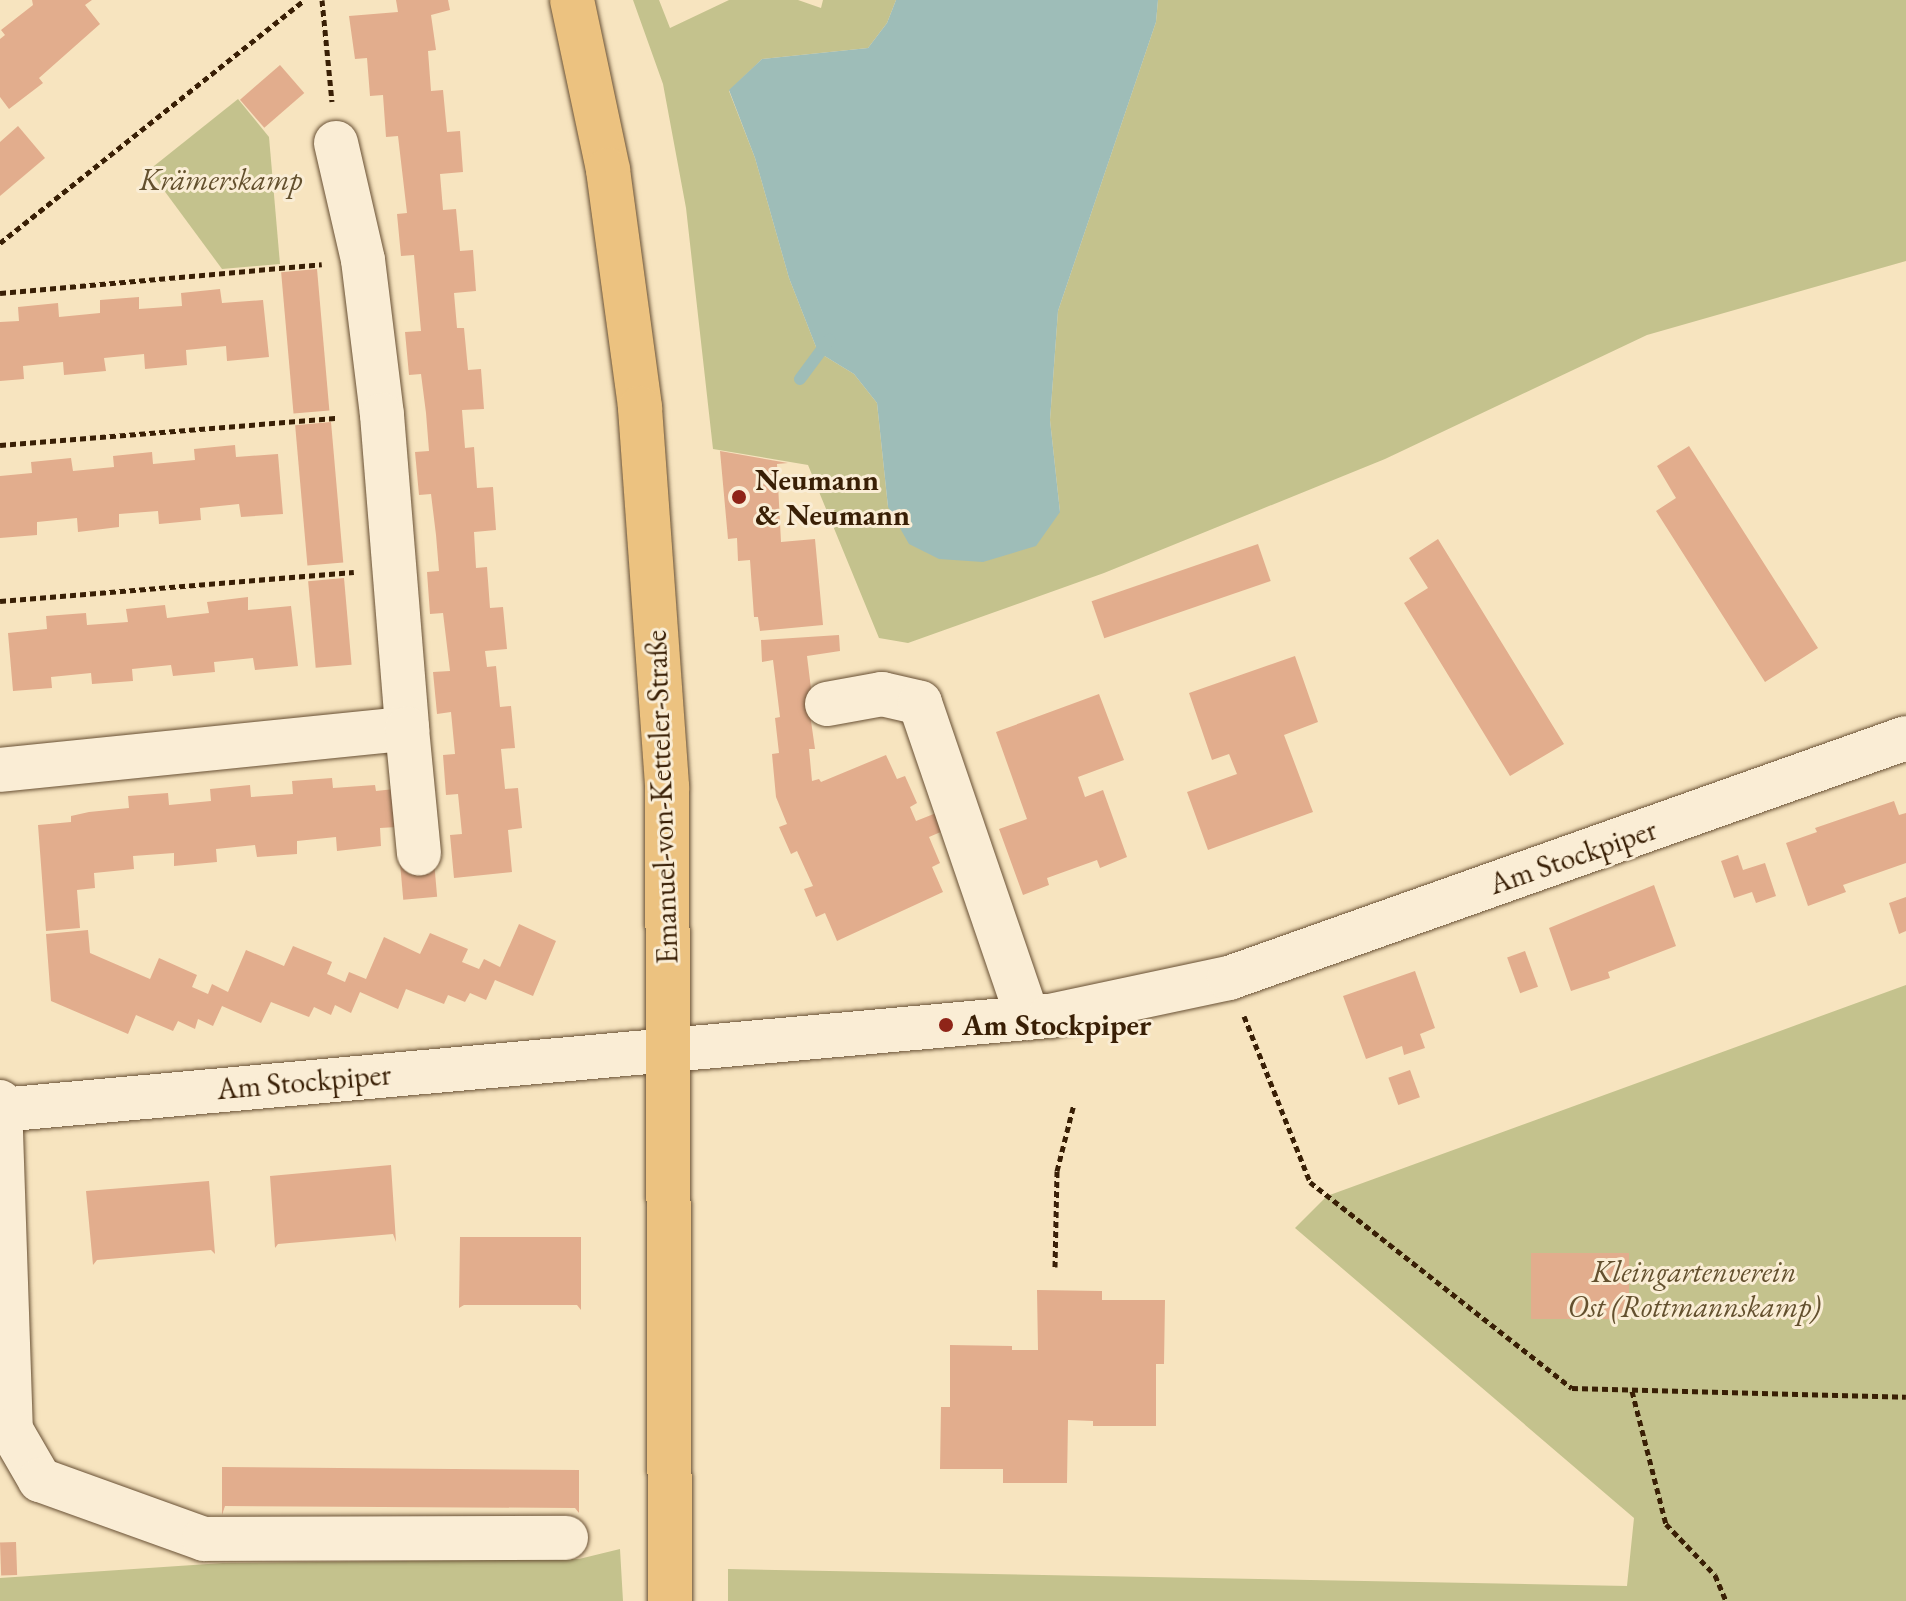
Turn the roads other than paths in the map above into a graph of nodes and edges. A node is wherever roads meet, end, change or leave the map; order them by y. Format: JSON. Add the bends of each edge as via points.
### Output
{"nodes":[{"id":1,"x":572,"y":0,"type":"edge"},
{"id":2,"x":336,"y":143,"type":"road end"},
{"id":3,"x":827,"y":704,"type":"dead end"},
{"id":4,"x":407,"y":729,"type":"junction"},
{"id":5,"x":1906,"y":738,"type":"edge"},
{"id":6,"x":0,"y":770,"type":"edge"},
{"id":7,"x":419,"y":853,"type":"dead end"},
{"id":8,"x":1028,"y":1018,"type":"junction"},
{"id":9,"x":670,"y":1049,"type":"junction"},
{"id":10,"x":0,"y":1102,"type":"edge"},
{"id":11,"x":0,"y":1110,"type":"edge"},
{"id":12,"x":566,"y":1538,"type":"dead end"},
{"id":13,"x":670,"y":1601,"type":"edge"}],
"edges":[{"from":1,"to":9,"type":"main road","name":"Emanuel-von-Ketteler-Straße","via":[[608,170],[640,408],[667,787]]},
{"from":2,"to":4,"type":"street","via":[[363,260],[382,415]]},
{"from":3,"to":8,"type":"street","via":[[882,694],[920,703]]},
{"from":4,"to":6,"type":"street"},
{"from":4,"to":7,"type":"street"},
{"from":5,"to":8,"type":"street","name":"Am Stockpiper","via":[[1229,978]]},
{"from":8,"to":9,"type":"street","name":"Am Stockpiper"},
{"from":9,"to":11,"type":"street","name":"Am Stockpiper"},
{"from":9,"to":13,"type":"main road","name":"Emanuel-von-Ketteler-Straße"},
{"from":10,"to":11,"type":"street"},
{"from":11,"to":12,"type":"street","via":[[11,1430],[40,1480],[204,1539]]}]}
